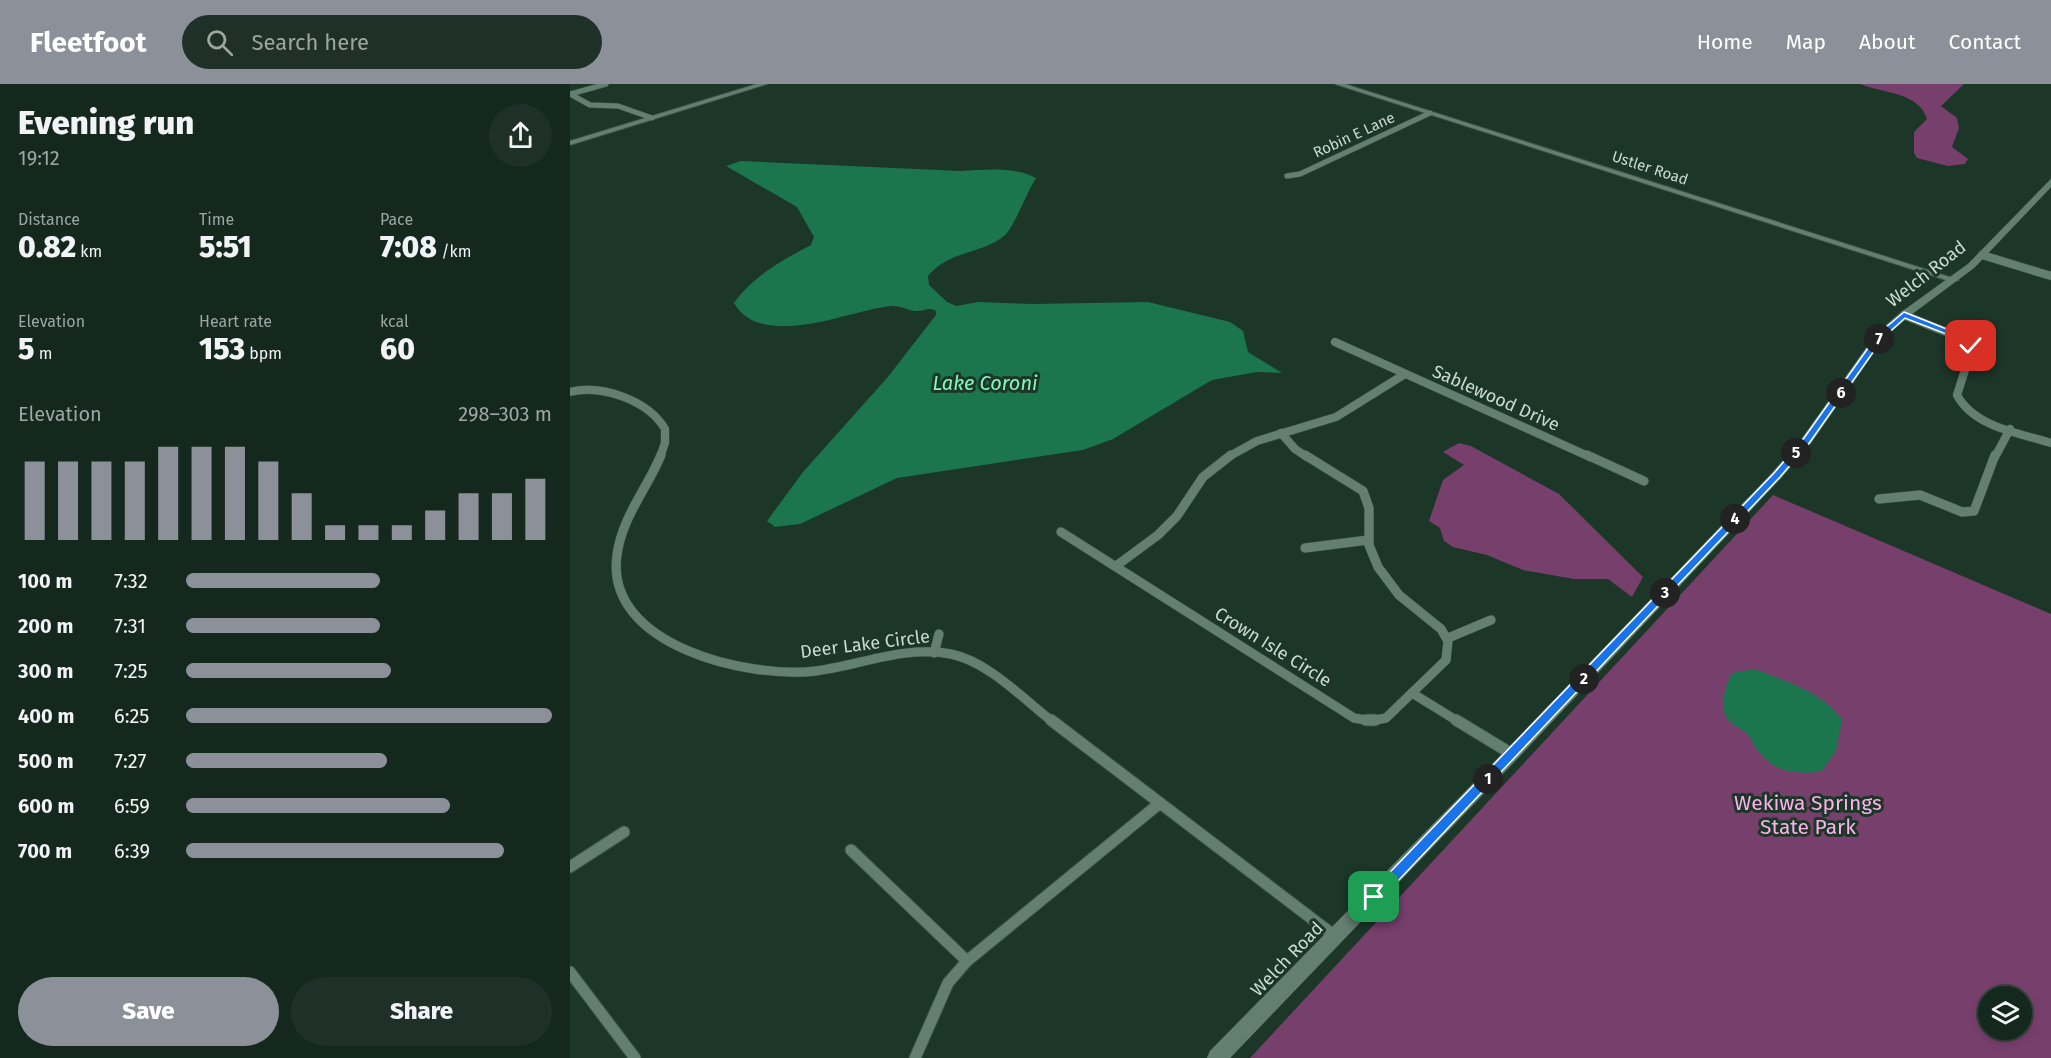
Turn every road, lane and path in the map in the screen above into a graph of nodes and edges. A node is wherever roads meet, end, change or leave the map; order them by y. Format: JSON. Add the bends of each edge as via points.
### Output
{"nodes":[{"id":1,"x":606,"y":84,"type":"edge"},
{"id":2,"x":764,"y":84,"type":"edge"},
{"id":3,"x":1338,"y":84,"type":"edge"},
{"id":4,"x":570,"y":94,"type":"edge"},
{"id":5,"x":630,"y":110,"type":"junction"},
{"id":6,"x":1430,"y":113,"type":"junction"},
{"id":7,"x":652,"y":118,"type":"junction"},
{"id":8,"x":642,"y":121,"type":"junction"},
{"id":9,"x":570,"y":142,"type":"edge"},
{"id":10,"x":1287,"y":176,"type":"dead end"},
{"id":11,"x":2051,"y":182,"type":"edge"},
{"id":12,"x":1982,"y":255,"type":"junction"},
{"id":13,"x":2051,"y":276,"type":"edge"},
{"id":14,"x":1955,"y":280,"type":"junction"},
{"id":15,"x":1904,"y":315,"type":"junction"},
{"id":16,"x":1335,"y":342,"type":"dead end"},
{"id":17,"x":1405,"y":374,"type":"junction"},
{"id":18,"x":570,"y":392,"type":"edge"},
{"id":19,"x":2010,"y":429,"type":"junction"},
{"id":20,"x":1281,"y":433,"type":"junction"},
{"id":21,"x":2051,"y":443,"type":"edge"},
{"id":22,"x":1644,"y":481,"type":"dead end"},
{"id":23,"x":1879,"y":499,"type":"dead end"},
{"id":24,"x":1061,"y":532,"type":"dead end"},
{"id":25,"x":1368,"y":540,"type":"junction"},
{"id":26,"x":1305,"y":548,"type":"dead end"},
{"id":27,"x":1116,"y":566,"type":"junction"},
{"id":28,"x":1491,"y":620,"type":"dead end"},
{"id":29,"x":939,"y":634,"type":"dead end"},
{"id":30,"x":1448,"y":638,"type":"junction"},
{"id":31,"x":934,"y":653,"type":"junction"},
{"id":32,"x":1412,"y":693,"type":"junction"},
{"id":33,"x":1512,"y":754,"type":"junction"},
{"id":34,"x":1160,"y":803,"type":"junction"},
{"id":35,"x":624,"y":832,"type":"dead end"},
{"id":36,"x":851,"y":850,"type":"dead end"},
{"id":37,"x":570,"y":867,"type":"edge"},
{"id":38,"x":1336,"y":937,"type":"junction"},
{"id":39,"x":967,"y":961,"type":"junction"},
{"id":40,"x":570,"y":972,"type":"edge"},
{"id":41,"x":635,"y":1058,"type":"edge"},
{"id":42,"x":915,"y":1058,"type":"edge"},
{"id":43,"x":1217,"y":1058,"type":"edge"}],
"edges":[{"from":1,"to":4,"type":"street"},
{"from":2,"to":7,"type":"street"},
{"from":3,"to":6,"type":"street","name":"Ustler Road"},
{"from":4,"to":5,"type":"street","via":[[590,105]]},
{"from":5,"to":7,"type":"street"},
{"from":5,"to":8,"type":"street"},
{"from":6,"to":10,"type":"street","name":"Robin E Lane","via":[[1300,174]]},
{"from":6,"to":14,"type":"street","name":"Ustler Road"},
{"from":7,"to":8,"type":"street"},
{"from":8,"to":9,"type":"street"},
{"from":11,"to":12,"type":"main road","name":"Welch Road"},
{"from":12,"to":13,"type":"street"},
{"from":12,"to":14,"type":"main road","name":"Welch Road"},
{"from":14,"to":15,"type":"main road","name":"Welch Road"},
{"from":15,"to":19,"type":"street","via":[[1971,346],[1957,392],[1959,402],[1974,415]]},
{"from":15,"to":33,"type":"main road","name":"Welch Road","via":[[1880,336],[1807,440],[1777,475]]},
{"from":16,"to":17,"type":"street","name":"Sablewood Drive"},
{"from":17,"to":20,"type":"street","via":[[1344,413]]},
{"from":17,"to":22,"type":"street","name":"Sablewood Drive"},
{"from":18,"to":31,"type":"street","name":"Deer Lake Circle","via":[[597,382],[652,415],[667,435],[665,448],[628,513],[618,547],[618,584],[630,608],[647,628],[710,660],[760,669],[813,671],[920,652]]},
{"from":19,"to":21,"type":"street"},
{"from":19,"to":23,"type":"street","via":[[1974,511],[1960,512],[1918,495]]},
{"from":20,"to":25,"type":"street","via":[[1295,449],[1363,491],[1370,500]]},
{"from":20,"to":27,"type":"street","via":[[1242,448],[1216,465],[1177,516],[1142,549]]},
{"from":24,"to":27,"type":"street","name":"Crown Isle Circle"},
{"from":25,"to":26,"type":"street"},
{"from":25,"to":30,"type":"street","via":[[1374,561],[1386,580]]},
{"from":27,"to":32,"type":"street","name":"Crown Isle Circle","via":[[1354,718],[1386,718]]},
{"from":28,"to":30,"type":"street"},
{"from":29,"to":31,"type":"street"},
{"from":30,"to":32,"type":"street","name":"Crown Isle Circle","via":[[1451,649],[1446,660]]},
{"from":31,"to":34,"type":"street","name":"Deer Lake Circle","via":[[950,654],[983,668]]},
{"from":32,"to":33,"type":"street"},
{"from":33,"to":38,"type":"main road","name":"Welch Road"},
{"from":34,"to":38,"type":"street","name":"Deer Lake Circle"},
{"from":34,"to":39,"type":"street"},
{"from":35,"to":37,"type":"street"},
{"from":36,"to":39,"type":"street"},
{"from":38,"to":43,"type":"main road","name":"Welch Road"},
{"from":39,"to":42,"type":"street","via":[[948,983]]},
{"from":40,"to":41,"type":"street"}]}
